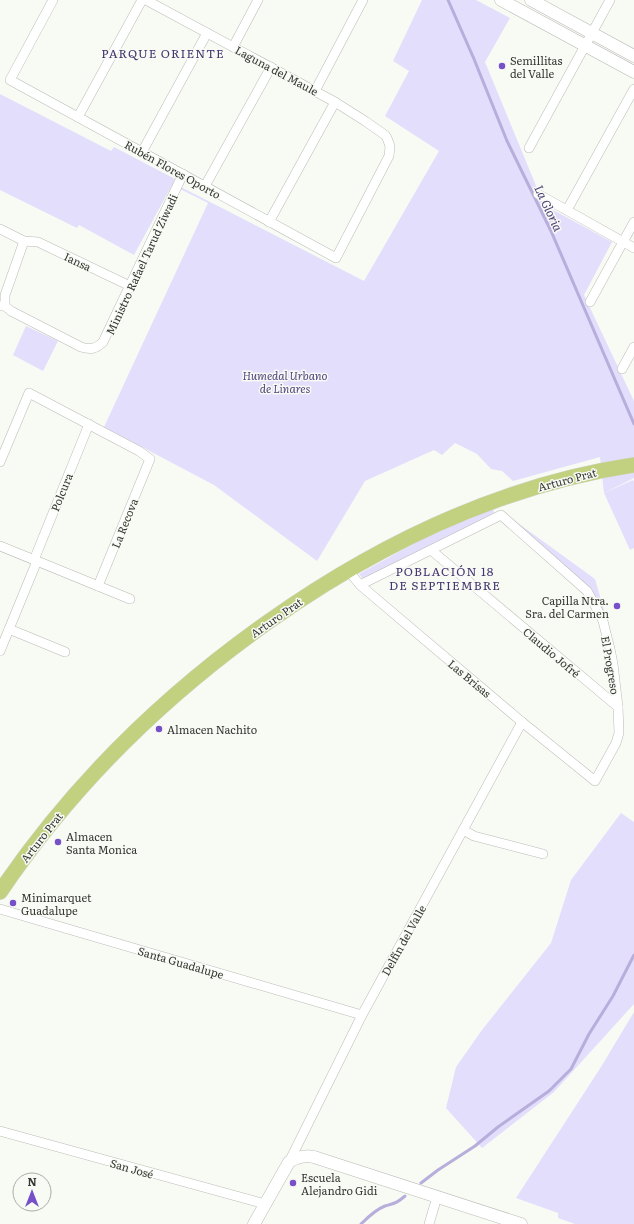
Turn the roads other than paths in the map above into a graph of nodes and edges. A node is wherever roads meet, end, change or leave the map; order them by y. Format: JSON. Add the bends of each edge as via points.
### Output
{"nodes":[{"id":1,"x":53,"y":0,"type":"edge"},
{"id":2,"x":142,"y":0,"type":"edge"},
{"id":3,"x":146,"y":0,"type":"edge"},
{"id":4,"x":258,"y":0,"type":"edge"},
{"id":5,"x":363,"y":0,"type":"edge"},
{"id":6,"x":501,"y":0,"type":"edge"},
{"id":7,"x":610,"y":0,"type":"edge"},
{"id":8,"x":534,"y":1,"type":"edge"},
{"id":9,"x":158,"y":3,"type":"edge"},
{"id":10,"x":528,"y":14,"type":"junction"},
{"id":11,"x":207,"y":33,"type":"junction"},
{"id":12,"x":592,"y":33,"type":"junction"},
{"id":13,"x":585,"y":46,"type":"junction"},
{"id":14,"x":233,"y":47,"type":"junction"},
{"id":15,"x":634,"y":56,"type":"edge"},
{"id":16,"x":271,"y":67,"type":"junction"},
{"id":17,"x":634,"y":72,"type":"edge"},
{"id":18,"x":634,"y":89,"type":"edge"},
{"id":19,"x":315,"y":91,"type":"junction"},
{"id":20,"x":335,"y":102,"type":"junction"},
{"id":21,"x":78,"y":117,"type":"junction"},
{"id":22,"x":529,"y":148,"type":"dead end"},
{"id":23,"x":142,"y":152,"type":"junction"},
{"id":24,"x":183,"y":174,"type":"junction"},
{"id":25,"x":205,"y":186,"type":"junction"},
{"id":26,"x":538,"y":194,"type":"dead end"},
{"id":27,"x":567,"y":210,"type":"junction"},
{"id":28,"x":269,"y":222,"type":"junction"},
{"id":29,"x":634,"y":222,"type":"edge"},
{"id":30,"x":0,"y":229,"type":"edge"},
{"id":31,"x":24,"y":241,"type":"junction"},
{"id":32,"x":623,"y":242,"type":"junction"},
{"id":33,"x":634,"y":248,"type":"edge"},
{"id":34,"x":336,"y":258,"type":"joint"},
{"id":35,"x":130,"y":286,"type":"junction"},
{"id":36,"x":590,"y":302,"type":"dead end"},
{"id":37,"x":2,"y":306,"type":"edge"},
{"id":38,"x":634,"y":347,"type":"edge"},
{"id":39,"x":622,"y":369,"type":"dead end"},
{"id":40,"x":89,"y":424,"type":"junction"},
{"id":41,"x":0,"y":462,"type":"edge"},
{"id":42,"x":634,"y":464,"type":"edge"},
{"id":43,"x":0,"y":546,"type":"edge"},
{"id":44,"x":430,"y":550,"type":"junction"},
{"id":45,"x":35,"y":560,"type":"junction"},
{"id":46,"x":348,"y":570,"type":"junction"},
{"id":47,"x":360,"y":585,"type":"junction"},
{"id":48,"x":98,"y":586,"type":"junction"},
{"id":49,"x":130,"y":599,"type":"dead end"},
{"id":50,"x":9,"y":629,"type":"junction"},
{"id":51,"x":0,"y":651,"type":"edge"},
{"id":52,"x":65,"y":652,"type":"dead end"},
{"id":53,"x":618,"y":708,"type":"junction"},
{"id":54,"x":522,"y":722,"type":"junction"},
{"id":55,"x":595,"y":781,"type":"joint"},
{"id":56,"x":463,"y":830,"type":"junction"},
{"id":57,"x":543,"y":854,"type":"dead end"},
{"id":58,"x":0,"y":892,"type":"edge"},
{"id":59,"x":0,"y":909,"type":"edge"},
{"id":60,"x":362,"y":1015,"type":"junction"},
{"id":61,"x":0,"y":1131,"type":"edge"},
{"id":62,"x":289,"y":1162,"type":"junction"},
{"id":63,"x":437,"y":1198,"type":"junction"},
{"id":64,"x":265,"y":1204,"type":"junction"},
{"id":65,"x":254,"y":1224,"type":"edge"},
{"id":66,"x":429,"y":1224,"type":"edge"},
{"id":67,"x":521,"y":1224,"type":"edge"}],
"edges":[{"from":1,"to":21,"type":"street","name":"Rubén Flores Oporto","via":[[10,80]]},
{"from":2,"to":21,"type":"street"},
{"from":3,"to":9,"type":"street","name":"Laguna del Maule"},
{"from":4,"to":14,"type":"street"},
{"from":5,"to":19,"type":"street"},
{"from":6,"to":10,"type":"street"},
{"from":7,"to":12,"type":"street"},
{"from":8,"to":10,"type":"street"},
{"from":8,"to":12,"type":"street"},
{"from":9,"to":11,"type":"street","name":"Laguna del Maule"},
{"from":10,"to":13,"type":"street"},
{"from":11,"to":14,"type":"street","name":"Laguna del Maule"},
{"from":11,"to":23,"type":"street"},
{"from":12,"to":13,"type":"street"},
{"from":12,"to":15,"type":"street"},
{"from":13,"to":17,"type":"street"},
{"from":13,"to":22,"type":"street"},
{"from":14,"to":16,"type":"street","name":"Laguna del Maule"},
{"from":16,"to":19,"type":"street","name":"Laguna del Maule"},
{"from":16,"to":25,"type":"street"},
{"from":18,"to":27,"type":"street"},
{"from":19,"to":20,"type":"street","name":"Laguna del Maule"},
{"from":20,"to":28,"type":"street"},
{"from":20,"to":34,"type":"street","name":"Laguna del Maule","via":[[385,135],[390,146],[389,156]]},
{"from":21,"to":23,"type":"street","name":"Rubén Flores Oporto"},
{"from":23,"to":24,"type":"street","name":"Rubén Flores Oporto"},
{"from":24,"to":25,"type":"street","name":"Rubén Flores Oporto"},
{"from":24,"to":35,"type":"street","name":"Ministro Rafael Tarud Ziwadi"},
{"from":25,"to":28,"type":"street","name":"Rubén Flores Oporto"},
{"from":26,"to":27,"type":"street"},
{"from":27,"to":32,"type":"street"},
{"from":28,"to":34,"type":"street","name":"Rubén Flores Oporto"},
{"from":29,"to":32,"type":"street"},
{"from":30,"to":31,"type":"street","name":"Iansa"},
{"from":31,"to":35,"type":"street","name":"Iansa","via":[[38,242]]},
{"from":31,"to":37,"type":"street"},
{"from":32,"to":33,"type":"street"},
{"from":32,"to":36,"type":"street"},
{"from":35,"to":37,"type":"street","name":"Ministro Rafael Tarud Ziwadi","via":[[104,342],[88,349]]},
{"from":38,"to":39,"type":"street"},
{"from":40,"to":41,"type":"street","via":[[29,393]]},
{"from":40,"to":45,"type":"street","name":"Polcura"},
{"from":40,"to":48,"type":"street","name":"La Recova","via":[[150,459]]},
{"from":42,"to":46,"type":"main road","name":"Arturo Prat","via":[[594,472],[492,502],[416,533]]},
{"from":43,"to":45,"type":"street"},
{"from":44,"to":47,"type":"street"},
{"from":44,"to":53,"type":"street","name":"Claudio Jofré"},
{"from":44,"to":53,"type":"street","name":"El Progreso","via":[[500,515],[593,600],[610,649]]},
{"from":45,"to":48,"type":"street"},
{"from":45,"to":50,"type":"street","name":"Polcura"},
{"from":46,"to":47,"type":"street","name":"Las Brisas"},
{"from":46,"to":58,"type":"main road","name":"Arturo Prat","via":[[293,604],[249,636],[159,708],[80,788]]},
{"from":47,"to":54,"type":"street","name":"Las Brisas"},
{"from":48,"to":49,"type":"street"},
{"from":50,"to":51,"type":"street","name":"Polcura"},
{"from":50,"to":52,"type":"street"},
{"from":53,"to":55,"type":"street","name":"El Progreso","via":[[619,733],[616,743]]},
{"from":54,"to":55,"type":"street","name":"Las Brisas"},
{"from":54,"to":56,"type":"street","name":"Delfín del Valle"},
{"from":56,"to":57,"type":"street","via":[[480,838]]},
{"from":56,"to":60,"type":"street","name":"Delfín del Valle"},
{"from":59,"to":60,"type":"street","name":"Santa Guadalupe"},
{"from":60,"to":62,"type":"street","name":"Delfín del Valle"},
{"from":61,"to":64,"type":"street","name":"San José"},
{"from":62,"to":63,"type":"street","via":[[301,1156],[314,1157]]},
{"from":62,"to":64,"type":"street"},
{"from":63,"to":66,"type":"street"},
{"from":63,"to":67,"type":"street"},
{"from":64,"to":65,"type":"street"}]}
